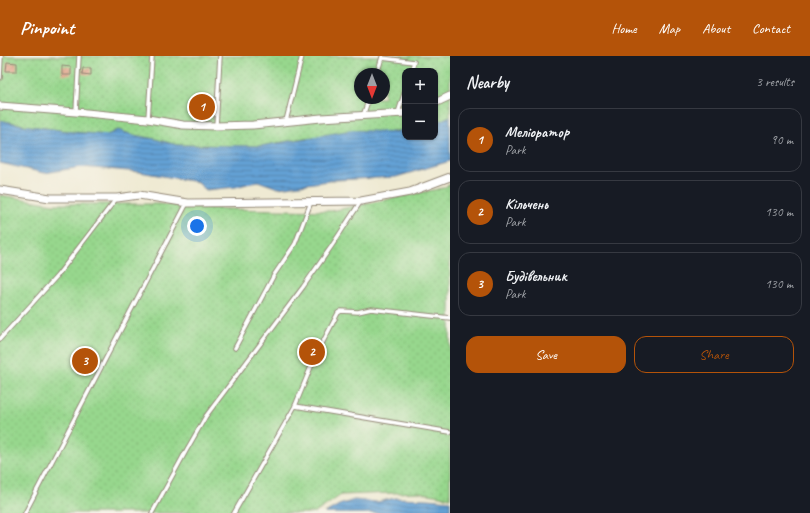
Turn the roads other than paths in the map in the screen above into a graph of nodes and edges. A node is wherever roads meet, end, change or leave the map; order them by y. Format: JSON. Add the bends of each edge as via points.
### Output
{"nodes":[{"id":1,"x":2,"y":56,"type":"edge"},
{"id":2,"x":79,"y":56,"type":"edge"},
{"id":3,"x":152,"y":56,"type":"edge"},
{"id":4,"x":220,"y":56,"type":"edge"},
{"id":5,"x":302,"y":56,"type":"edge"},
{"id":6,"x":382,"y":57,"type":"edge"},
{"id":7,"x":379,"y":68,"type":"edge"},
{"id":8,"x":412,"y":68,"type":"edge"},
{"id":9,"x":0,"y":78,"type":"edge"},
{"id":10,"x":450,"y":96,"type":"edge"},
{"id":11,"x":438,"y":102,"type":"edge"},
{"id":12,"x":367,"y":104,"type":"edge"},
{"id":13,"x":0,"y":106,"type":"edge"},
{"id":14,"x":76,"y":112,"type":"junction"},
{"id":15,"x":402,"y":113,"type":"edge"},
{"id":16,"x":363,"y":116,"type":"junction"},
{"id":17,"x":148,"y":119,"type":"junction"},
{"id":18,"x":286,"y":121,"type":"junction"},
{"id":19,"x":216,"y":126,"type":"junction"},
{"id":20,"x":450,"y":178,"type":"edge"},
{"id":21,"x":0,"y":190,"type":"edge"},
{"id":22,"x":117,"y":198,"type":"junction"},
{"id":23,"x":361,"y":201,"type":"junction"},
{"id":24,"x":188,"y":202,"type":"junction"},
{"id":25,"x":311,"y":202,"type":"junction"},
{"id":26,"x":450,"y":318,"type":"edge"},
{"id":27,"x":0,"y":339,"type":"edge"},
{"id":28,"x":235,"y":348,"type":"dead end"},
{"id":29,"x":295,"y":406,"type":"junction"},
{"id":30,"x":450,"y":432,"type":"edge"},
{"id":31,"x":25,"y":513,"type":"edge"},
{"id":32,"x":152,"y":513,"type":"edge"},
{"id":33,"x":234,"y":513,"type":"edge"}],
"edges":[{"from":1,"to":9,"type":"lane"},
{"from":2,"to":14,"type":"lane"},
{"from":3,"to":17,"type":"lane"},
{"from":4,"to":19,"type":"lane"},
{"from":5,"to":18,"type":"lane"},
{"from":6,"to":7,"type":"lane"},
{"from":6,"to":8,"type":"lane","via":[[414,62]]},
{"from":10,"to":11,"type":"street"},
{"from":12,"to":16,"type":"lane"},
{"from":13,"to":14,"type":"street"},
{"from":14,"to":17,"type":"street"},
{"from":15,"to":16,"type":"street"},
{"from":16,"to":18,"type":"street"},
{"from":17,"to":19,"type":"street","via":[[183,125]]},
{"from":18,"to":19,"type":"street"},
{"from":20,"to":23,"type":"street","via":[[410,192]]},
{"from":21,"to":22,"type":"street","via":[[50,198]]},
{"from":22,"to":24,"type":"street","via":[[139,195]]},
{"from":22,"to":27,"type":"lane","via":[[57,276]]},
{"from":23,"to":25,"type":"street"},
{"from":23,"to":32,"type":"lane","via":[[303,287],[206,416]]},
{"from":24,"to":25,"type":"street"},
{"from":24,"to":31,"type":"lane"},
{"from":25,"to":28,"type":"lane","via":[[294,244],[274,275]]},
{"from":26,"to":29,"type":"lane","via":[[371,309],[358,312],[341,311],[315,357]]},
{"from":29,"to":30,"type":"lane"},
{"from":29,"to":33,"type":"lane"}]}
